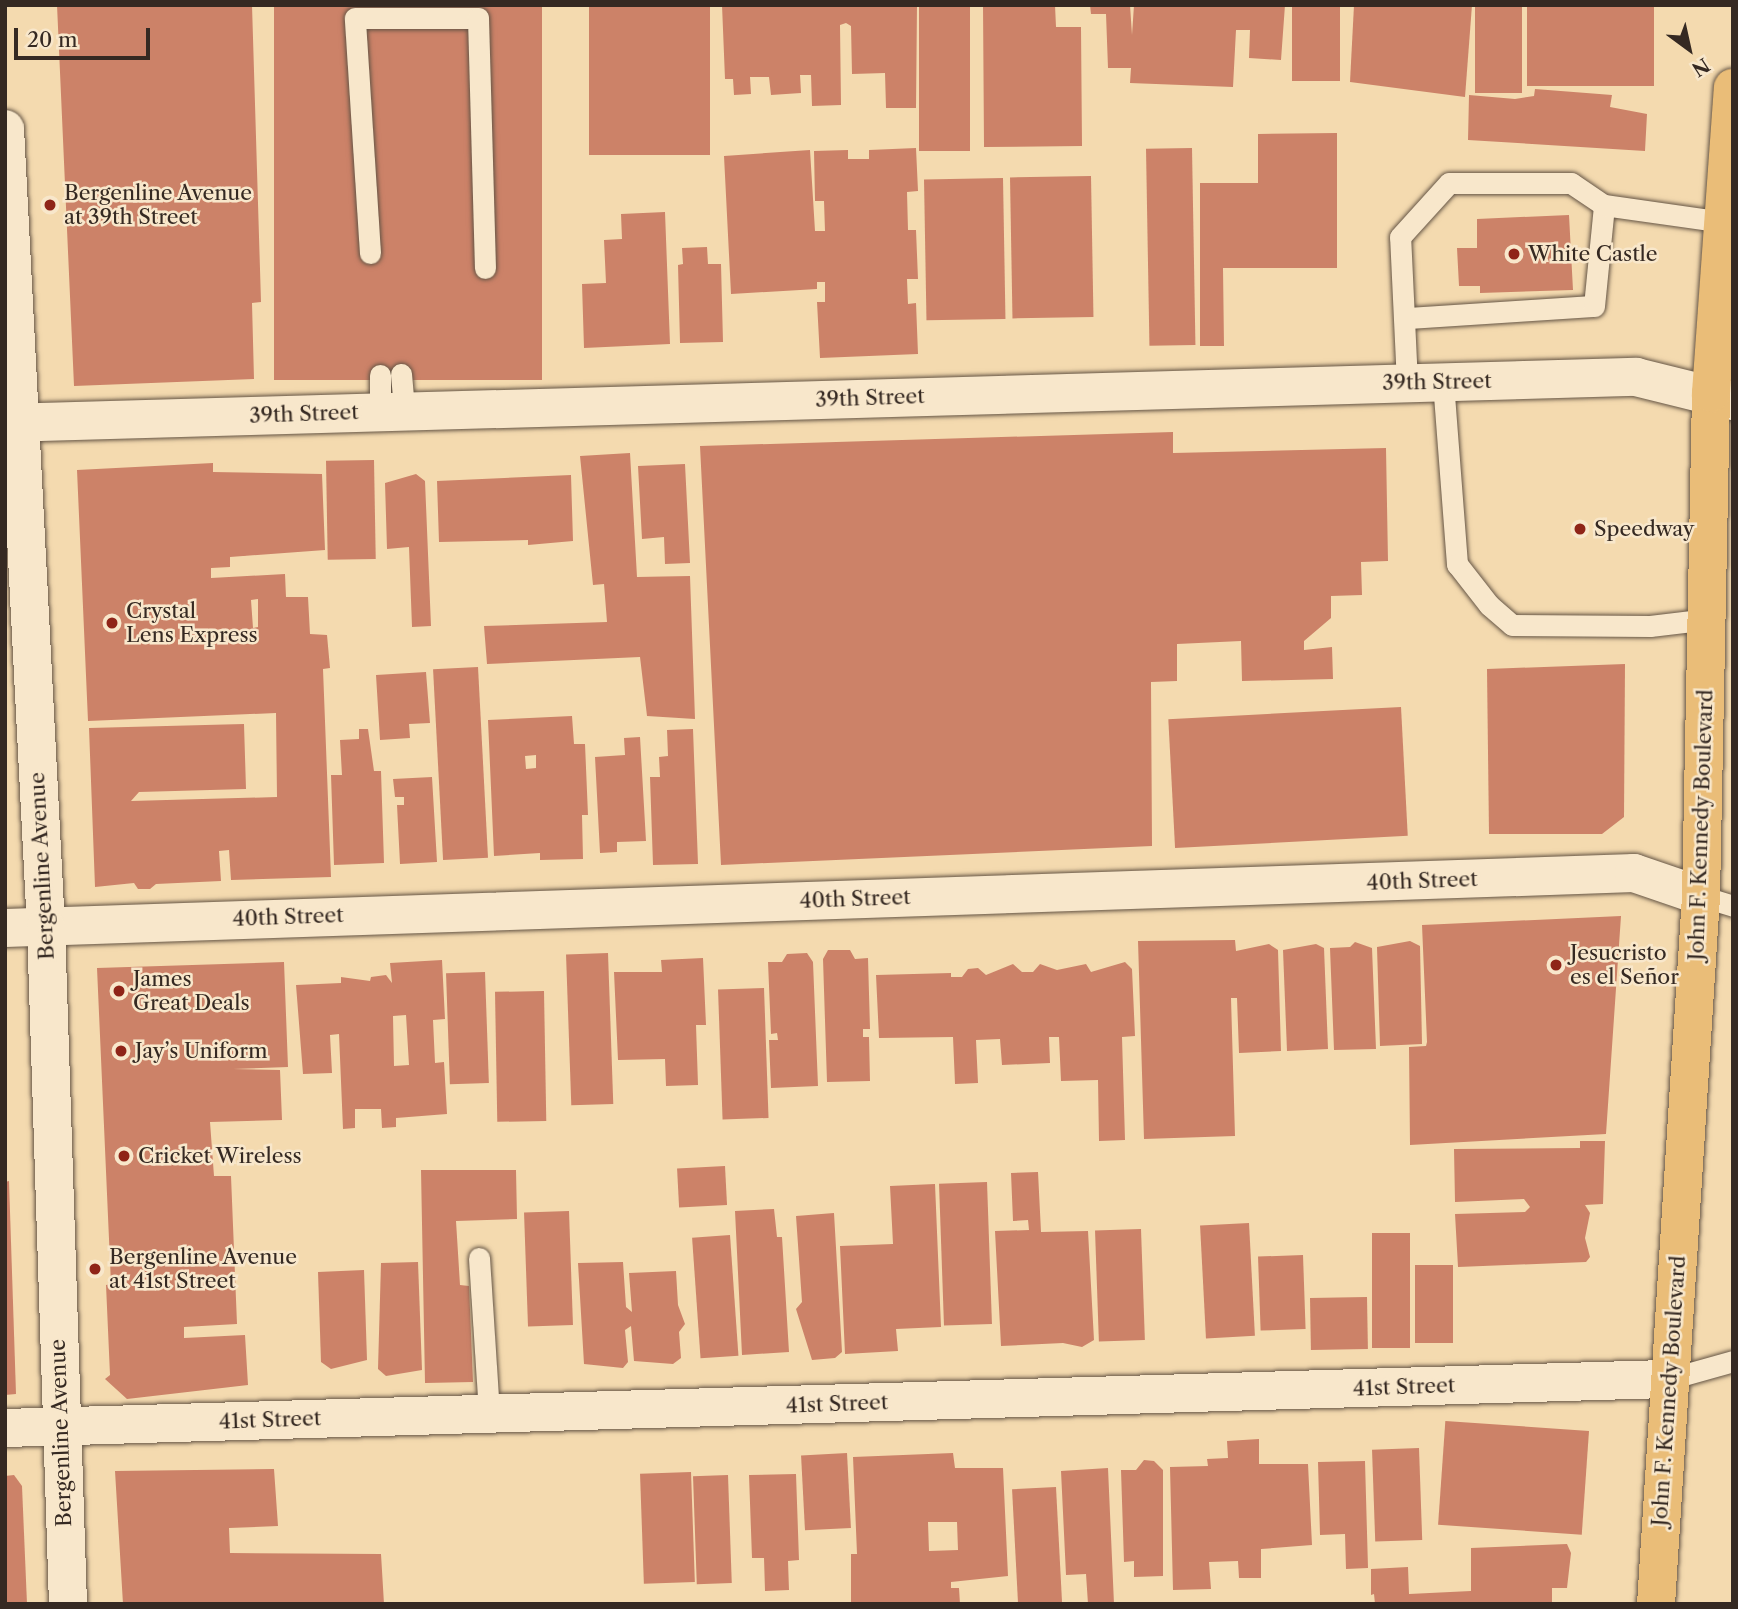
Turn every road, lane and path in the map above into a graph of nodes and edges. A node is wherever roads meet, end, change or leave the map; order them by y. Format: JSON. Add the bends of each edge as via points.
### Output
{"nodes":[{"id":1,"x":1733,"y":88,"type":"edge"},
{"id":2,"x":5,"y":129,"type":"edge"},
{"id":3,"x":1604,"y":205,"type":"junction"},
{"id":4,"x":1723,"y":222,"type":"junction"},
{"id":5,"x":370,"y":253,"type":"dead end"},
{"id":6,"x":485,"y":268,"type":"dead end"},
{"id":7,"x":1407,"y":318,"type":"junction"},
{"id":8,"x":1425,"y":382,"type":"junction"},
{"id":9,"x":1722,"y":397,"type":"edge"},
{"id":10,"x":12,"y":422,"type":"edge"},
{"id":11,"x":1709,"y":619,"type":"junction"},
{"id":12,"x":1717,"y":901,"type":"edge"},
{"id":13,"x":46,"y":927,"type":"junction"},
{"id":14,"x":5,"y":928,"type":"edge"},
{"id":15,"x":479,"y":1258,"type":"dead end"},
{"id":16,"x":1733,"y":1361,"type":"edge"},
{"id":17,"x":1669,"y":1380,"type":"junction"},
{"id":18,"x":489,"y":1415,"type":"junction"},
{"id":19,"x":60,"y":1427,"type":"junction"},
{"id":20,"x":5,"y":1428,"type":"edge"},
{"id":21,"x":68,"y":1604,"type":"edge"},
{"id":22,"x":1656,"y":1604,"type":"edge"}],
"edges":[{"from":1,"to":4,"type":"main road","name":"John F. Kennedy Boulevard"},
{"from":2,"to":10,"type":"street","name":"Bergenline Avenue"},
{"from":3,"to":4,"type":"lane"},
{"from":3,"to":7,"type":"lane","via":[[1594,306]]},
{"from":3,"to":7,"type":"lane","via":[[1571,183],[1450,183],[1400,237]]},
{"from":4,"to":9,"type":"main road","name":"John F. Kennedy Boulevard"},
{"from":5,"to":6,"type":"lane","via":[[355,18],[478,18]]},
{"from":7,"to":8,"type":"lane"},
{"from":8,"to":9,"type":"street","name":"39th Street","via":[[1636,377]]},
{"from":8,"to":10,"type":"street","name":"39th Street","via":[[391,393]]},
{"from":8,"to":11,"type":"lane","via":[[1457,564],[1496,612],[1512,625],[1650,626]]},
{"from":9,"to":11,"type":"main road","name":"John F. Kennedy Boulevard"},
{"from":10,"to":13,"type":"street","name":"Bergenline Avenue"},
{"from":11,"to":12,"type":"main road","name":"John F. Kennedy Boulevard"},
{"from":12,"to":13,"type":"street","name":"40th Street","via":[[1634,873]]},
{"from":12,"to":17,"type":"main road","name":"John F. Kennedy Boulevard"},
{"from":13,"to":14,"type":"street","name":"40th Street"},
{"from":13,"to":19,"type":"street","name":"Bergenline Avenue"},
{"from":15,"to":18,"type":"lane"},
{"from":16,"to":17,"type":"lane"},
{"from":17,"to":18,"type":"street","name":"41st Street"},
{"from":17,"to":22,"type":"main road","name":"John F. Kennedy Boulevard"},
{"from":18,"to":19,"type":"street","name":"41st Street"},
{"from":19,"to":20,"type":"street","name":"41st Street"},
{"from":19,"to":21,"type":"street","name":"Bergenline Avenue"}]}
